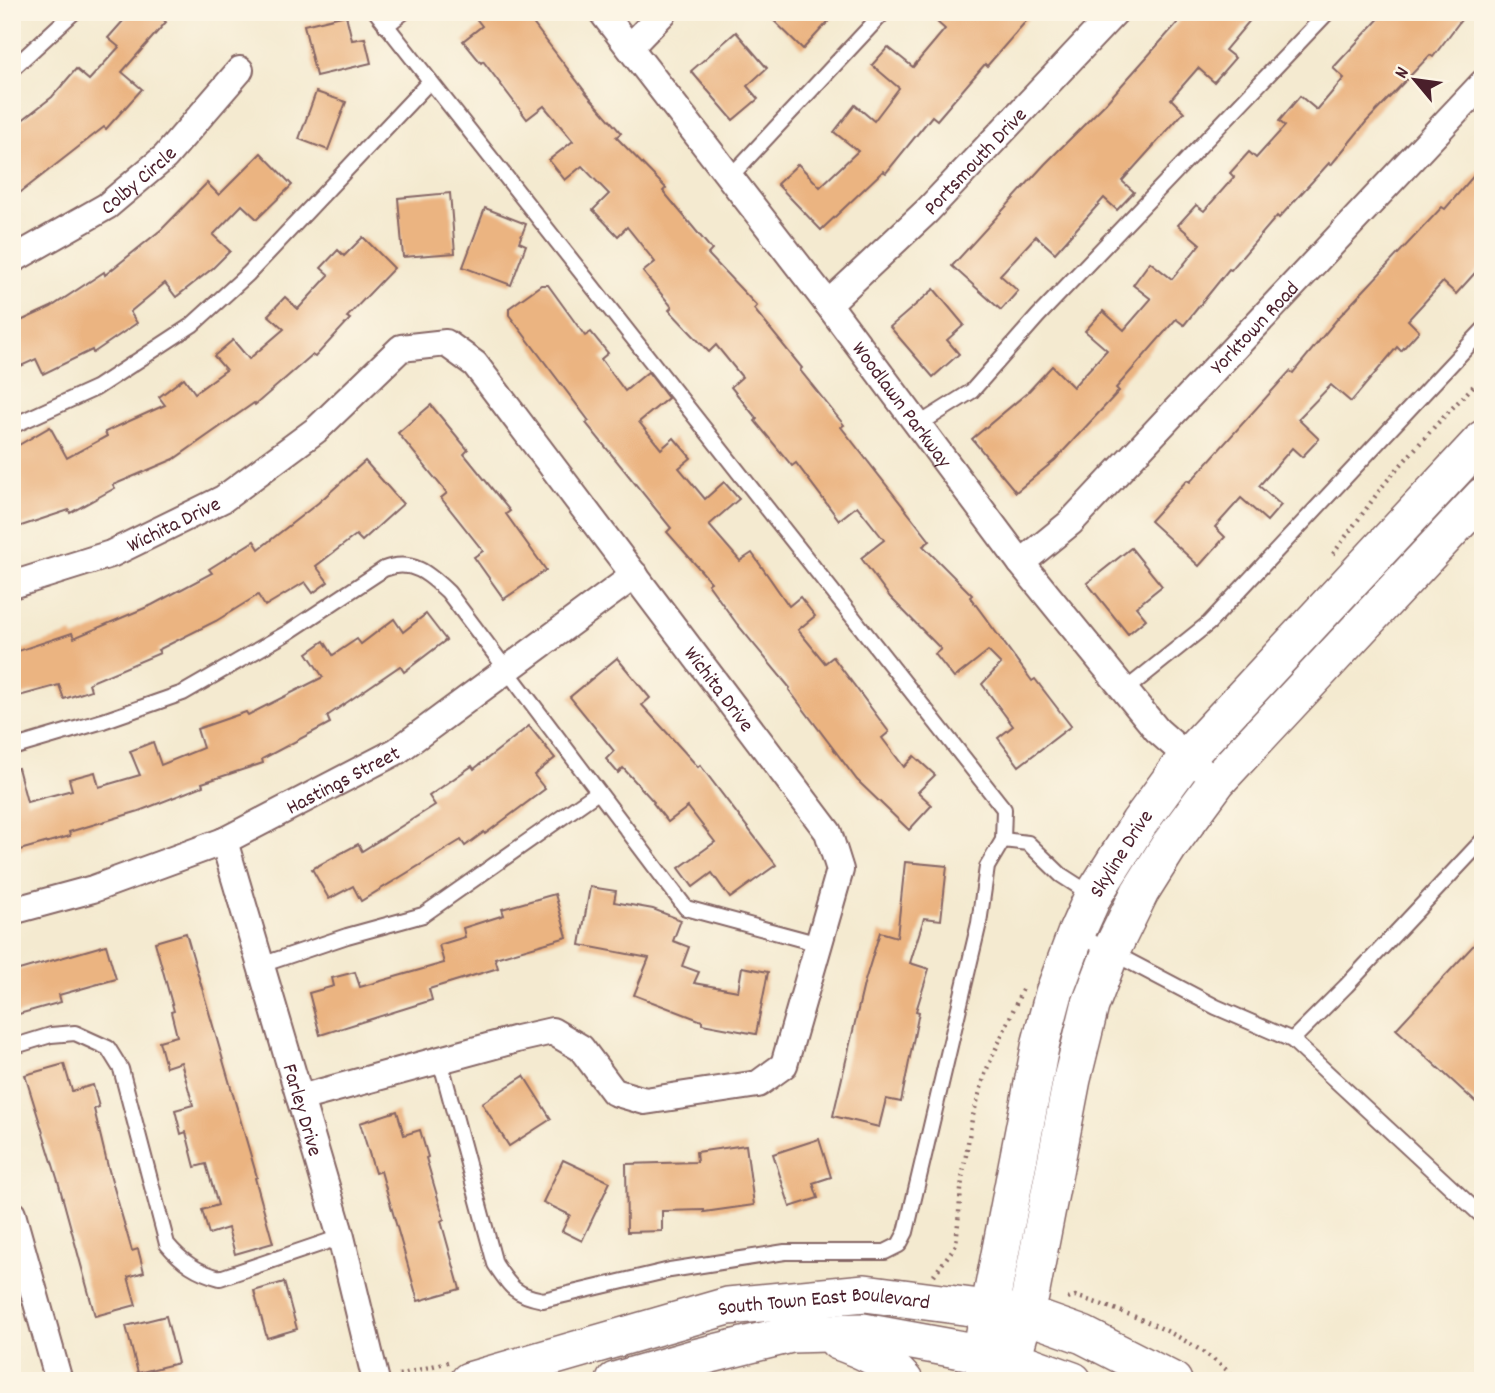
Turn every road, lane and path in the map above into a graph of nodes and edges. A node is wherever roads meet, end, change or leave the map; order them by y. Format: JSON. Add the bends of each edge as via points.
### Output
{"nodes":[{"id":1,"x":74,"y":12,"type":"edge"},
{"id":2,"x":376,"y":12,"type":"edge"},
{"id":3,"x":404,"y":12,"type":"edge"},
{"id":4,"x":602,"y":12,"type":"edge"},
{"id":5,"x":664,"y":12,"type":"edge"},
{"id":6,"x":884,"y":12,"type":"edge"},
{"id":7,"x":1115,"y":12,"type":"edge"},
{"id":8,"x":1328,"y":12,"type":"edge"},
{"id":9,"x":386,"y":26,"type":"junction"},
{"id":10,"x":630,"y":47,"type":"junction"},
{"id":11,"x":12,"y":69,"type":"edge"},
{"id":12,"x":240,"y":70,"type":"dead end"},
{"id":13,"x":430,"y":81,"type":"junction"},
{"id":14,"x":1483,"y":83,"type":"edge"},
{"id":15,"x":730,"y":177,"type":"junction"},
{"id":16,"x":12,"y":260,"type":"edge"},
{"id":17,"x":828,"y":304,"type":"junction"},
{"id":18,"x":1483,"y":330,"type":"edge"},
{"id":19,"x":1483,"y":376,"type":"edge"},
{"id":20,"x":918,"y":425,"type":"junction"},
{"id":21,"x":12,"y":426,"type":"edge"},
{"id":22,"x":1483,"y":439,"type":"edge"},
{"id":23,"x":1483,"y":496,"type":"edge"},
{"id":24,"x":1333,"y":554,"type":"dead end"},
{"id":25,"x":1021,"y":563,"type":"junction"},
{"id":26,"x":635,"y":575,"type":"junction"},
{"id":27,"x":12,"y":585,"type":"edge"},
{"id":28,"x":506,"y":670,"type":"junction"},
{"id":29,"x":1124,"y":691,"type":"junction"},
{"id":30,"x":12,"y":748,"type":"edge"},
{"id":31,"x":1187,"y":757,"type":"junction"},
{"id":32,"x":1217,"y":781,"type":"junction"},
{"id":33,"x":598,"y":792,"type":"junction"},
{"id":34,"x":1003,"y":840,"type":"junction"},
{"id":35,"x":1483,"y":840,"type":"edge"},
{"id":36,"x":224,"y":841,"type":"junction"},
{"id":37,"x":1093,"y":896,"type":"junction"},
{"id":38,"x":12,"y":911,"type":"edge"},
{"id":39,"x":1076,"y":934,"type":"junction"},
{"id":40,"x":819,"y":944,"type":"junction"},
{"id":41,"x":1111,"y":951,"type":"junction"},
{"id":42,"x":261,"y":964,"type":"junction"},
{"id":43,"x":1028,"y":978,"type":"dead end"},
{"id":44,"x":1292,"y":1040,"type":"junction"},
{"id":45,"x":12,"y":1047,"type":"edge"},
{"id":46,"x":440,"y":1060,"type":"junction"},
{"id":47,"x":300,"y":1098,"type":"junction"},
{"id":48,"x":12,"y":1214,"type":"edge"},
{"id":49,"x":1483,"y":1217,"type":"edge"},
{"id":50,"x":341,"y":1237,"type":"junction"},
{"id":51,"x":932,"y":1281,"type":"dead end"},
{"id":52,"x":1060,"y":1302,"type":"dead end"},
{"id":53,"x":1007,"y":1311,"type":"junction"},
{"id":54,"x":817,"y":1334,"type":"junction"},
{"id":55,"x":995,"y":1368,"type":"edge"},
{"id":56,"x":463,"y":1370,"type":"edge"},
{"id":57,"x":384,"y":1379,"type":"edge"},
{"id":58,"x":59,"y":1381,"type":"edge"},
{"id":59,"x":615,"y":1381,"type":"edge"},
{"id":60,"x":904,"y":1381,"type":"edge"},
{"id":61,"x":1073,"y":1381,"type":"edge"},
{"id":62,"x":1173,"y":1381,"type":"edge"},
{"id":63,"x":1239,"y":1381,"type":"edge"}],
"edges":[{"from":1,"to":11,"type":"lane"},
{"from":2,"to":9,"type":"lane"},
{"from":3,"to":9,"type":"lane"},
{"from":4,"to":10,"type":"street","name":"Woodlawn Parkway"},
{"from":5,"to":10,"type":"street"},
{"from":6,"to":15,"type":"lane"},
{"from":7,"to":17,"type":"street","name":"Portsmouth Drive","via":[[927,211]]},
{"from":8,"to":20,"type":"lane","via":[[972,391]]},
{"from":9,"to":13,"type":"lane"},
{"from":10,"to":15,"type":"street","name":"Woodlawn Parkway"},
{"from":12,"to":16,"type":"street","name":"Colby Circle","via":[[165,157],[107,206]]},
{"from":13,"to":21,"type":"lane","via":[[248,274],[192,325],[96,388]]},
{"from":13,"to":34,"type":"lane","via":[[1004,809]]},
{"from":14,"to":25,"type":"street","name":"Yorktown Road","via":[[1079,513]]},
{"from":15,"to":17,"type":"street","name":"Woodlawn Parkway"},
{"from":17,"to":20,"type":"street","name":"Woodlawn Parkway"},
{"from":18,"to":29,"type":"lane","via":[[1209,623]]},
{"from":19,"to":24,"type":"path","via":[[1385,483]]},
{"from":20,"to":25,"type":"street","name":"Woodlawn Parkway"},
{"from":22,"to":31,"type":"main road","name":"Skyline Drive"},
{"from":23,"to":32,"type":"main road","name":"Skyline Drive"},
{"from":25,"to":29,"type":"street","name":"Woodlawn Parkway"},
{"from":26,"to":27,"type":"street","name":"Wichita Drive","via":[[475,364],[446,343],[401,348],[316,430],[223,499],[111,554]]},
{"from":26,"to":28,"type":"street","name":"Hastings Street"},
{"from":26,"to":40,"type":"street","name":"Wichita Drive","via":[[828,832],[840,870]]},
{"from":28,"to":30,"type":"lane","via":[[448,592],[413,565],[395,564],[183,693]]},
{"from":28,"to":33,"type":"lane"},
{"from":28,"to":36,"type":"street","name":"Hastings Street","via":[[397,751]]},
{"from":29,"to":31,"type":"street","name":"Woodlawn Parkway"},
{"from":31,"to":32,"type":"street","name":"Woodlawn Parkway"},
{"from":31,"to":37,"type":"main road","name":"Skyline Drive"},
{"from":32,"to":41,"type":"main road","name":"Skyline Drive","via":[[1140,892]]},
{"from":33,"to":40,"type":"lane","via":[[686,908]]},
{"from":33,"to":42,"type":"lane","via":[[423,915]]},
{"from":34,"to":37,"type":"lane","via":[[1028,844],[1061,876]]},
{"from":34,"to":46,"type":"lane","via":[[987,867],[979,923],[906,1232],[899,1245],[885,1252],[785,1252],[670,1270],[543,1300],[527,1297],[510,1287],[495,1264]]},
{"from":35,"to":44,"type":"lane"},
{"from":36,"to":38,"type":"street","name":"Hastings Street","via":[[93,889]]},
{"from":36,"to":42,"type":"street","name":"Farley Drive"},
{"from":37,"to":39,"type":"main road","name":"Skyline Drive"},
{"from":39,"to":41,"type":"lane"},
{"from":39,"to":53,"type":"main road","name":"Skyline Drive","via":[[1041,1042]]},
{"from":40,"to":46,"type":"street","name":"Wichita Drive","via":[[784,1065],[758,1084],[645,1101],[614,1092],[581,1048],[552,1031]]},
{"from":41,"to":44,"type":"lane","via":[[1216,1007]]},
{"from":41,"to":53,"type":"main road","name":"Skyline Drive","via":[[1090,1006],[1072,1079],[1030,1296]]},
{"from":42,"to":47,"type":"street","name":"Farley Drive"},
{"from":43,"to":51,"type":"path","via":[[986,1071],[972,1119],[956,1245]]},
{"from":44,"to":49,"type":"lane"},
{"from":45,"to":50,"type":"lane","via":[[75,1033],[108,1048],[121,1069],[167,1244],[201,1273],[220,1278]]},
{"from":46,"to":47,"type":"street","name":"Wichita Drive"},
{"from":47,"to":50,"type":"street","name":"Farley Drive"},
{"from":48,"to":58,"type":"street"},
{"from":50,"to":57,"type":"street","name":"Farley Drive"},
{"from":52,"to":63,"type":"path","via":[[1075,1296],[1155,1324],[1211,1356]]},
{"from":53,"to":55,"type":"main road","name":"Skyline Drive"},
{"from":53,"to":56,"type":"main road","name":"South Town East Boulevard","via":[[866,1293],[728,1306]]},
{"from":53,"to":62,"type":"main road","name":"South Town East Boulevard","via":[[1083,1335]]},
{"from":54,"to":55,"type":"main road","name":"South Town East Boulevard","via":[[863,1332]]},
{"from":54,"to":59,"type":"main road","name":"South Town East Boulevard","via":[[791,1334]]},
{"from":54,"to":60,"type":"main road","via":[[874,1356]]},
{"from":55,"to":61,"type":"main road","name":"South Town East Boulevard"},
{"from":56,"to":57,"type":"path"}]}
